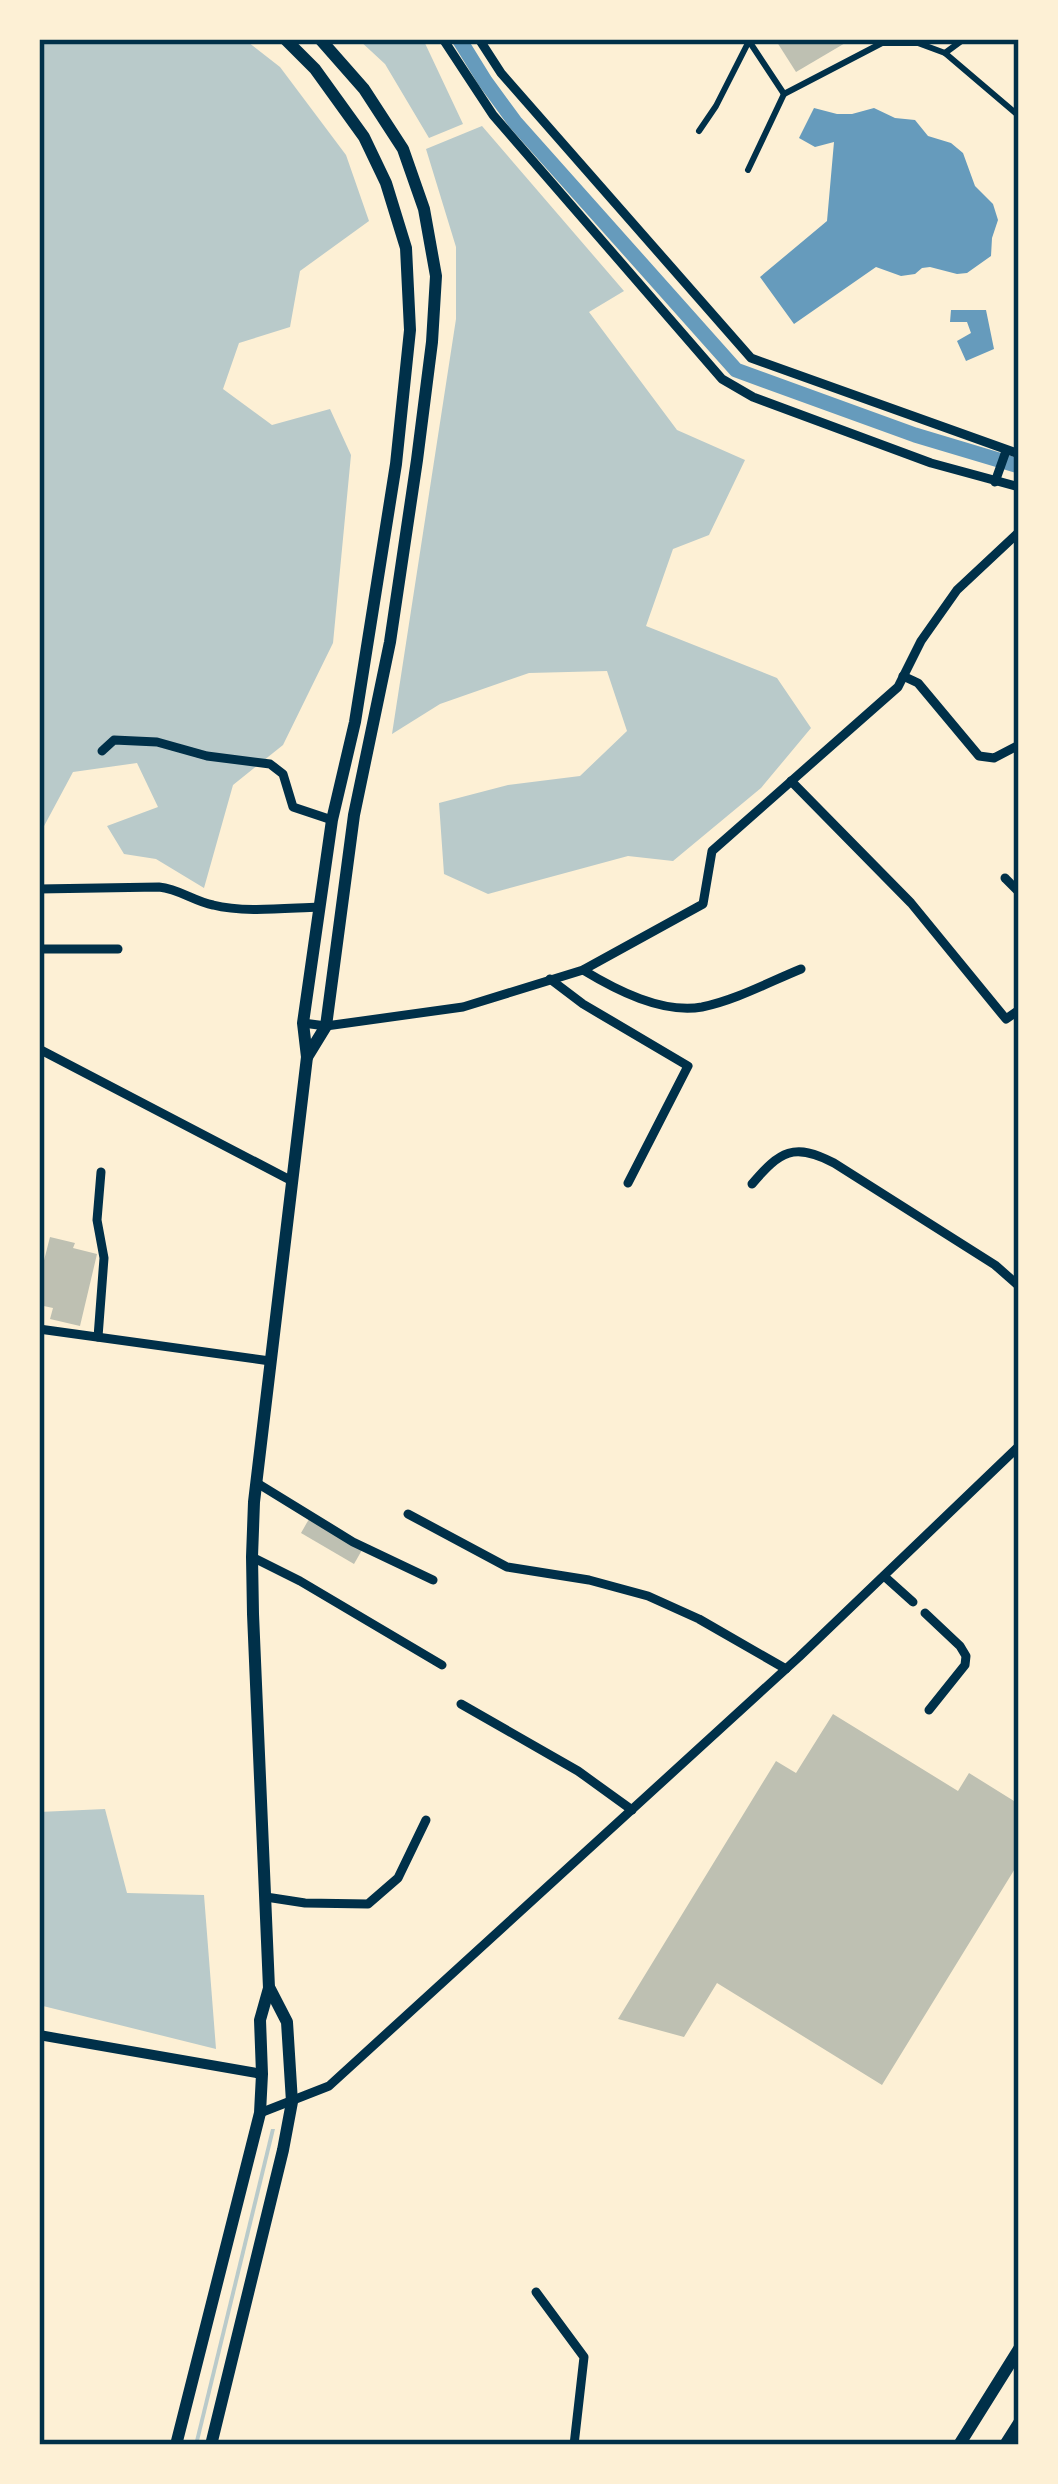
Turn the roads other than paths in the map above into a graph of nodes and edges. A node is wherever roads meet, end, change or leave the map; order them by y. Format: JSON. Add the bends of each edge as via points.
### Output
{"nodes":[{"id":1,"x":285,"y":39,"type":"edge"},
{"id":2,"x":320,"y":39,"type":"edge"},
{"id":3,"x":443,"y":39,"type":"edge"},
{"id":4,"x":479,"y":39,"type":"edge"},
{"id":5,"x":964,"y":39,"type":"edge"},
{"id":6,"x":945,"y":53,"type":"junction"},
{"id":7,"x":784,"y":94,"type":"junction"},
{"id":8,"x":1019,"y":116,"type":"edge"},
{"id":9,"x":699,"y":131,"type":"dead end"},
{"id":10,"x":748,"y":170,"type":"dead end"},
{"id":11,"x":1006,"y":451,"type":"junction"},
{"id":12,"x":1019,"y":454,"type":"edge"},
{"id":13,"x":995,"y":482,"type":"junction"},
{"id":14,"x":1019,"y":487,"type":"edge"},
{"id":15,"x":1019,"y":532,"type":"edge"},
{"id":16,"x":903,"y":676,"type":"junction"},
{"id":17,"x":1017,"y":749,"type":"edge"},
{"id":18,"x":102,"y":751,"type":"dead end"},
{"id":19,"x":791,"y":781,"type":"junction"},
{"id":20,"x":332,"y":820,"type":"junction"},
{"id":21,"x":1005,"y":878,"type":"dead end"},
{"id":22,"x":39,"y":889,"type":"edge"},
{"id":23,"x":1019,"y":892,"type":"edge"},
{"id":24,"x":320,"y":907,"type":"junction"},
{"id":25,"x":39,"y":949,"type":"edge"},
{"id":26,"x":118,"y":949,"type":"dead end"},
{"id":27,"x":801,"y":969,"type":"dead end"},
{"id":28,"x":584,"y":970,"type":"junction"},
{"id":29,"x":550,"y":979,"type":"junction"},
{"id":30,"x":1019,"y":1010,"type":"edge"},
{"id":31,"x":303,"y":1023,"type":"junction"},
{"id":32,"x":326,"y":1026,"type":"junction"},
{"id":33,"x":39,"y":1049,"type":"edge"},
{"id":34,"x":307,"y":1057,"type":"junction"},
{"id":35,"x":100,"y":1172,"type":"dead end"},
{"id":36,"x":292,"y":1181,"type":"junction"},
{"id":37,"x":628,"y":1183,"type":"dead end"},
{"id":38,"x":752,"y":1184,"type":"dead end"},
{"id":39,"x":1019,"y":1286,"type":"edge"},
{"id":40,"x":39,"y":1329,"type":"edge"},
{"id":41,"x":98,"y":1337,"type":"junction"},
{"id":42,"x":270,"y":1361,"type":"junction"},
{"id":43,"x":1019,"y":1446,"type":"edge"},
{"id":44,"x":257,"y":1483,"type":"junction"},
{"id":45,"x":408,"y":1514,"type":"dead end"},
{"id":46,"x":252,"y":1557,"type":"junction"},
{"id":47,"x":884,"y":1576,"type":"junction"},
{"id":48,"x":433,"y":1580,"type":"dead end"},
{"id":49,"x":913,"y":1602,"type":"dead end"},
{"id":50,"x":925,"y":1613,"type":"dead end"},
{"id":51,"x":442,"y":1665,"type":"dead end"},
{"id":52,"x":786,"y":1669,"type":"junction"},
{"id":53,"x":460,"y":1704,"type":"dead end"},
{"id":54,"x":928,"y":1710,"type":"dead end"},
{"id":55,"x":632,"y":1810,"type":"junction"},
{"id":56,"x":426,"y":1820,"type":"dead end"},
{"id":57,"x":266,"y":1897,"type":"junction"},
{"id":58,"x":269,"y":1988,"type":"junction"},
{"id":59,"x":39,"y":2035,"type":"edge"},
{"id":60,"x":262,"y":2074,"type":"junction"},
{"id":61,"x":292,"y":2102,"type":"junction"},
{"id":62,"x":260,"y":2113,"type":"junction"},
{"id":63,"x":536,"y":2291,"type":"dead end"},
{"id":64,"x":1019,"y":2349,"type":"edge"},
{"id":65,"x":1019,"y":2423,"type":"edge"},
{"id":66,"x":176,"y":2445,"type":"edge"},
{"id":67,"x":211,"y":2445,"type":"edge"},
{"id":68,"x":574,"y":2445,"type":"edge"},
{"id":69,"x":959,"y":2445,"type":"edge"},
{"id":70,"x":1005,"y":2445,"type":"edge"}],
"edges":[{"from":1,"to":20,"type":"main road","via":[[364,137],[406,248],[410,330],[396,464]]},
{"from":2,"to":32,"type":"main road","via":[[403,149],[436,276],[411,506],[353,815]]},
{"from":3,"to":13,"type":"street","via":[[493,115],[722,379]]},
{"from":4,"to":11,"type":"street","via":[[751,358]]},
{"from":5,"to":6,"type":"street"},
{"from":6,"to":7,"type":"street","via":[[882,43]]},
{"from":6,"to":8,"type":"street"},
{"from":7,"to":9,"type":"street","via":[[749,41]]},
{"from":7,"to":10,"type":"street"},
{"from":11,"to":12,"type":"street"},
{"from":11,"to":13,"type":"street"},
{"from":13,"to":14,"type":"street"},
{"from":15,"to":16,"type":"street","via":[[957,590]]},
{"from":16,"to":17,"type":"street","via":[[918,683],[979,756]]},
{"from":16,"to":19,"type":"street"},
{"from":18,"to":20,"type":"street","via":[[114,740],[140,740],[270,764],[283,774],[293,807]]},
{"from":19,"to":28,"type":"street","via":[[712,850],[704,904]]},
{"from":19,"to":30,"type":"street","via":[[910,903],[1006,1019]]},
{"from":20,"to":24,"type":"main road"},
{"from":21,"to":23,"type":"street"},
{"from":22,"to":24,"type":"street","via":[[159,887],[226,908]]},
{"from":24,"to":31,"type":"main road"},
{"from":25,"to":26,"type":"street"},
{"from":27,"to":28,"type":"street","via":[[685,1008],[644,999]]},
{"from":28,"to":29,"type":"street"},
{"from":29,"to":32,"type":"street","via":[[463,1007]]},
{"from":29,"to":37,"type":"street","via":[[688,1066]]},
{"from":31,"to":32,"type":"street"},
{"from":31,"to":34,"type":"main road"},
{"from":32,"to":34,"type":"main road"},
{"from":33,"to":36,"type":"street"},
{"from":34,"to":36,"type":"main road"},
{"from":35,"to":41,"type":"street"},
{"from":36,"to":42,"type":"main road"},
{"from":38,"to":39,"type":"street","via":[[784,1154],[812,1153]]},
{"from":40,"to":41,"type":"street"},
{"from":41,"to":42,"type":"street"},
{"from":42,"to":44,"type":"main road"},
{"from":43,"to":47,"type":"street"},
{"from":44,"to":46,"type":"main road"},
{"from":44,"to":48,"type":"street"},
{"from":45,"to":52,"type":"street","via":[[507,1567],[648,1596]]},
{"from":46,"to":51,"type":"street"},
{"from":46,"to":57,"type":"main road"},
{"from":47,"to":49,"type":"street"},
{"from":47,"to":52,"type":"street"},
{"from":50,"to":54,"type":"street","via":[[966,1656]]},
{"from":52,"to":55,"type":"street"},
{"from":53,"to":55,"type":"street"},
{"from":55,"to":61,"type":"street","via":[[329,2086]]},
{"from":56,"to":57,"type":"street","via":[[398,1878],[368,1904]]},
{"from":57,"to":58,"type":"main road"},
{"from":58,"to":60,"type":"main road","via":[[260,2020]]},
{"from":58,"to":61,"type":"main road","via":[[286,2022]]},
{"from":59,"to":60,"type":"street"},
{"from":60,"to":62,"type":"main road"},
{"from":61,"to":62,"type":"street"},
{"from":61,"to":67,"type":"main road"},
{"from":62,"to":66,"type":"main road"},
{"from":63,"to":68,"type":"street","via":[[584,2356]]},
{"from":64,"to":69,"type":"main road"},
{"from":65,"to":70,"type":"main road"}]}
